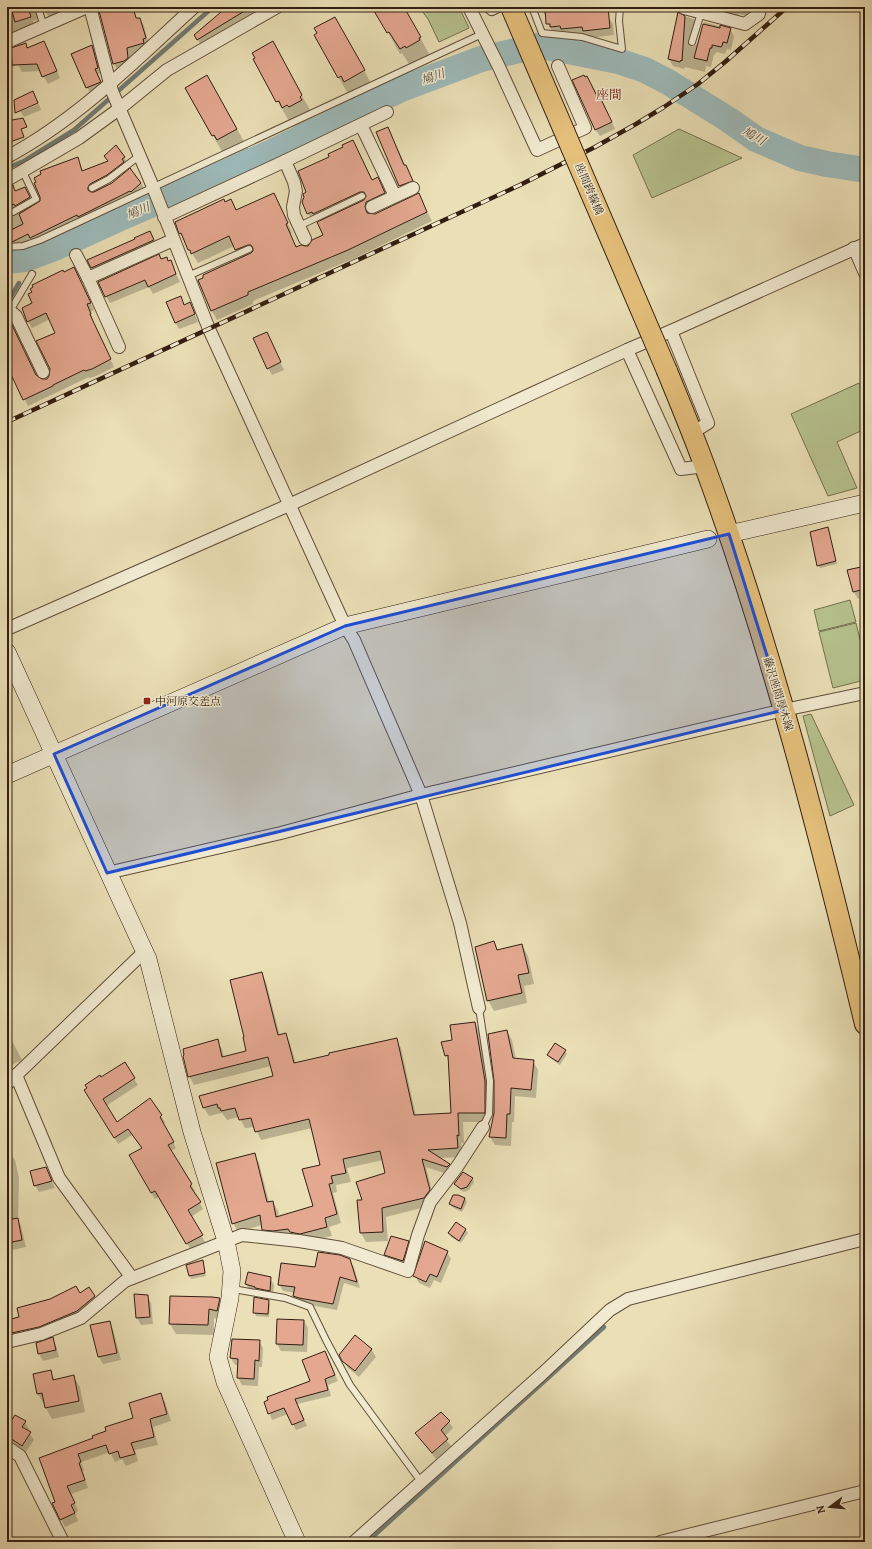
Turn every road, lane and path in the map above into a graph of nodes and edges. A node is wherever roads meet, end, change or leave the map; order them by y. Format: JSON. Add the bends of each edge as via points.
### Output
{"nodes":[{"id":1,"x":38,"y":7,"type":"edge"},
{"id":2,"x":87,"y":7,"type":"edge"},
{"id":3,"x":90,"y":7,"type":"edge"},
{"id":4,"x":194,"y":7,"type":"edge"},
{"id":5,"x":277,"y":7,"type":"edge"},
{"id":6,"x":469,"y":7,"type":"edge"},
{"id":7,"x":490,"y":7,"type":"edge"},
{"id":8,"x":496,"y":7,"type":"edge"},
{"id":9,"x":511,"y":7,"type":"edge"},
{"id":10,"x":532,"y":7,"type":"edge"},
{"id":11,"x":620,"y":7,"type":"edge"},
{"id":12,"x":760,"y":7,"type":"edge"},
{"id":13,"x":684,"y":8,"type":"dead end"},
{"id":14,"x":701,"y":13,"type":"junction"},
{"id":15,"x":44,"y":27,"type":"junction"},
{"id":16,"x":483,"y":36,"type":"junction"},
{"id":17,"x":7,"y":42,"type":"edge"},
{"id":18,"x":692,"y":42,"type":"dead end"},
{"id":19,"x":558,"y":66,"type":"dead end"},
{"id":20,"x":111,"y":87,"type":"junction"},
{"id":21,"x":118,"y":106,"type":"junction"},
{"id":22,"x":387,"y":112,"type":"dead end"},
{"id":23,"x":361,"y":124,"type":"junction"},
{"id":24,"x":139,"y":156,"type":"junction"},
{"id":25,"x":7,"y":157,"type":"edge"},
{"id":26,"x":285,"y":161,"type":"junction"},
{"id":27,"x":23,"y":172,"type":"junction"},
{"id":28,"x":7,"y":180,"type":"edge"},
{"id":29,"x":92,"y":188,"type":"dead end"},
{"id":30,"x":413,"y":188,"type":"dead end"},
{"id":31,"x":153,"y":189,"type":"junction"},
{"id":32,"x":362,"y":196,"type":"dead end"},
{"id":33,"x":395,"y":196,"type":"junction"},
{"id":34,"x":372,"y":207,"type":"dead end"},
{"id":35,"x":13,"y":212,"type":"dead end"},
{"id":36,"x":163,"y":213,"type":"junction"},
{"id":37,"x":299,"y":226,"type":"junction"},
{"id":38,"x":305,"y":239,"type":"dead end"},
{"id":39,"x":174,"y":240,"type":"junction"},
{"id":40,"x":860,"y":246,"type":"edge"},
{"id":41,"x":7,"y":247,"type":"edge"},
{"id":42,"x":249,"y":249,"type":"dead end"},
{"id":43,"x":76,"y":255,"type":"dead end"},
{"id":44,"x":865,"y":273,"type":"edge"},
{"id":45,"x":32,"y":274,"type":"dead end"},
{"id":46,"x":188,"y":276,"type":"junction"},
{"id":47,"x":88,"y":278,"type":"junction"},
{"id":48,"x":8,"y":310,"type":"edge"},
{"id":49,"x":671,"y":331,"type":"junction"},
{"id":50,"x":119,"y":347,"type":"dead end"},
{"id":51,"x":627,"y":350,"type":"junction"},
{"id":52,"x":666,"y":371,"type":"joint"},
{"id":53,"x":43,"y":372,"type":"dead end"},
{"id":54,"x":692,"y":433,"type":"junction"},
{"id":55,"x":705,"y":466,"type":"junction"},
{"id":56,"x":865,"y":503,"type":"edge"},
{"id":57,"x":289,"y":504,"type":"junction"},
{"id":58,"x":729,"y":534,"type":"junction"},
{"id":59,"x":708,"y":539,"type":"joint"},
{"id":60,"x":345,"y":626,"type":"junction"},
{"id":61,"x":7,"y":629,"type":"edge"},
{"id":62,"x":7,"y":652,"type":"edge"},
{"id":63,"x":865,"y":693,"type":"edge"},
{"id":64,"x":784,"y":710,"type":"junction"},
{"id":65,"x":54,"y":754,"type":"junction"},
{"id":66,"x":7,"y":775,"type":"edge"},
{"id":67,"x":421,"y":795,"type":"junction"},
{"id":68,"x":107,"y":873,"type":"junction"},
{"id":69,"x":145,"y":951,"type":"junction"},
{"id":70,"x":479,"y":1008,"type":"joint"},
{"id":71,"x":865,"y":1024,"type":"edge"},
{"id":72,"x":16,"y":1075,"type":"junction"},
{"id":73,"x":7,"y":1084,"type":"edge"},
{"id":74,"x":483,"y":1127,"type":"joint"},
{"id":75,"x":865,"y":1239,"type":"edge"},
{"id":76,"x":226,"y":1241,"type":"junction"},
{"id":77,"x":132,"y":1278,"type":"junction"},
{"id":78,"x":231,"y":1288,"type":"junction"},
{"id":79,"x":7,"y":1342,"type":"edge"},
{"id":80,"x":7,"y":1447,"type":"edge"},
{"id":81,"x":422,"y":1483,"type":"junction"},
{"id":82,"x":865,"y":1491,"type":"edge"},
{"id":83,"x":63,"y":1542,"type":"edge"},
{"id":84,"x":297,"y":1542,"type":"edge"},
{"id":85,"x":354,"y":1542,"type":"edge"},
{"id":86,"x":660,"y":1542,"type":"edge"}],
"edges":[{"from":1,"to":15,"type":"lane"},
{"from":2,"to":15,"type":"street"},
{"from":3,"to":20,"type":"street"},
{"from":4,"to":20,"type":"street"},
{"from":5,"to":21,"type":"street","via":[[167,70]]},
{"from":6,"to":16,"type":"street"},
{"from":7,"to":8,"type":"street"},
{"from":9,"to":52,"type":"main road","name":"座間跨線橋","bridge":true},
{"from":10,"to":11,"type":"lane","via":[[542,33],[582,37],[622,49]]},
{"from":12,"to":14,"type":"street","via":[[759,14],[745,24]]},
{"from":13,"to":14,"type":"street"},
{"from":14,"to":18,"type":"lane"},
{"from":15,"to":17,"type":"street"},
{"from":16,"to":19,"type":"street","via":[[537,150],[585,128]]},
{"from":16,"to":31,"type":"lane"},
{"from":20,"to":21,"type":"street"},
{"from":20,"to":25,"type":"street","via":[[60,124]]},
{"from":21,"to":24,"type":"street"},
{"from":21,"to":27,"type":"street","via":[[79,138]]},
{"from":22,"to":23,"type":"street"},
{"from":23,"to":26,"type":"street"},
{"from":23,"to":33,"type":"street"},
{"from":24,"to":29,"type":"lane","via":[[109,179]]},
{"from":24,"to":31,"type":"street"},
{"from":26,"to":36,"type":"street"},
{"from":26,"to":37,"type":"street","via":[[296,191],[293,207]]},
{"from":27,"to":28,"type":"street"},
{"from":27,"to":35,"type":"lane","via":[[36,199]]},
{"from":30,"to":33,"type":"street"},
{"from":31,"to":36,"type":"street"},
{"from":31,"to":41,"type":"lane","via":[[40,240],[23,246]]},
{"from":32,"to":37,"type":"lane"},
{"from":33,"to":34,"type":"street"},
{"from":36,"to":39,"type":"street"},
{"from":37,"to":38,"type":"street"},
{"from":39,"to":46,"type":"street"},
{"from":39,"to":47,"type":"street"},
{"from":40,"to":44,"type":"street"},
{"from":40,"to":49,"type":"street"},
{"from":42,"to":46,"type":"lane"},
{"from":43,"to":47,"type":"street"},
{"from":45,"to":48,"type":"lane"},
{"from":46,"to":57,"type":"street","via":[[209,329]]},
{"from":47,"to":50,"type":"street"},
{"from":48,"to":53,"type":"street","via":[[16,316]]},
{"from":49,"to":51,"type":"street"},
{"from":49,"to":54,"type":"street","via":[[708,422]]},
{"from":51,"to":55,"type":"street","via":[[681,469]]},
{"from":51,"to":57,"type":"street"},
{"from":52,"to":54,"type":"main road","name":"藤沢座間厚木線"},
{"from":54,"to":55,"type":"main road","name":"藤沢座間厚木線"},
{"from":55,"to":58,"type":"main road","name":"藤沢座間厚木線"},
{"from":56,"to":58,"type":"street"},
{"from":57,"to":60,"type":"street"},
{"from":57,"to":61,"type":"street"},
{"from":58,"to":59,"type":"street"},
{"from":58,"to":64,"type":"main road","name":"藤沢座間厚木線"},
{"from":59,"to":60,"type":"street"},
{"from":60,"to":65,"type":"street"},
{"from":60,"to":67,"type":"street","via":[[354,640]]},
{"from":62,"to":65,"type":"street"},
{"from":63,"to":64,"type":"street"},
{"from":64,"to":67,"type":"street"},
{"from":64,"to":71,"type":"main road","name":"藤沢座間厚木線"},
{"from":65,"to":66,"type":"street"},
{"from":65,"to":68,"type":"street"},
{"from":67,"to":68,"type":"street","via":[[281,832]]},
{"from":67,"to":70,"type":"street","via":[[460,923]]},
{"from":68,"to":69,"type":"street"},
{"from":69,"to":72,"type":"street"},
{"from":69,"to":76,"type":"street","via":[[192,1132]]},
{"from":70,"to":74,"type":"lane","via":[[490,1081],[489,1114]]},
{"from":72,"to":73,"type":"street"},
{"from":72,"to":77,"type":"street","via":[[59,1178]]},
{"from":74,"to":76,"type":"street","via":[[430,1202],[408,1271],[342,1248],[242,1235]]},
{"from":75,"to":81,"type":"street","via":[[628,1299],[610,1310]]},
{"from":76,"to":77,"type":"street"},
{"from":76,"to":78,"type":"street","via":[[232,1271]]},
{"from":77,"to":79,"type":"street","via":[[81,1318],[41,1334]]},
{"from":78,"to":81,"type":"lane","via":[[285,1298],[310,1307],[350,1385]]},
{"from":78,"to":84,"type":"street","via":[[218,1357],[225,1382]]},
{"from":80,"to":83,"type":"street","via":[[20,1456]]},
{"from":81,"to":85,"type":"street"},
{"from":82,"to":86,"type":"street"}]}
